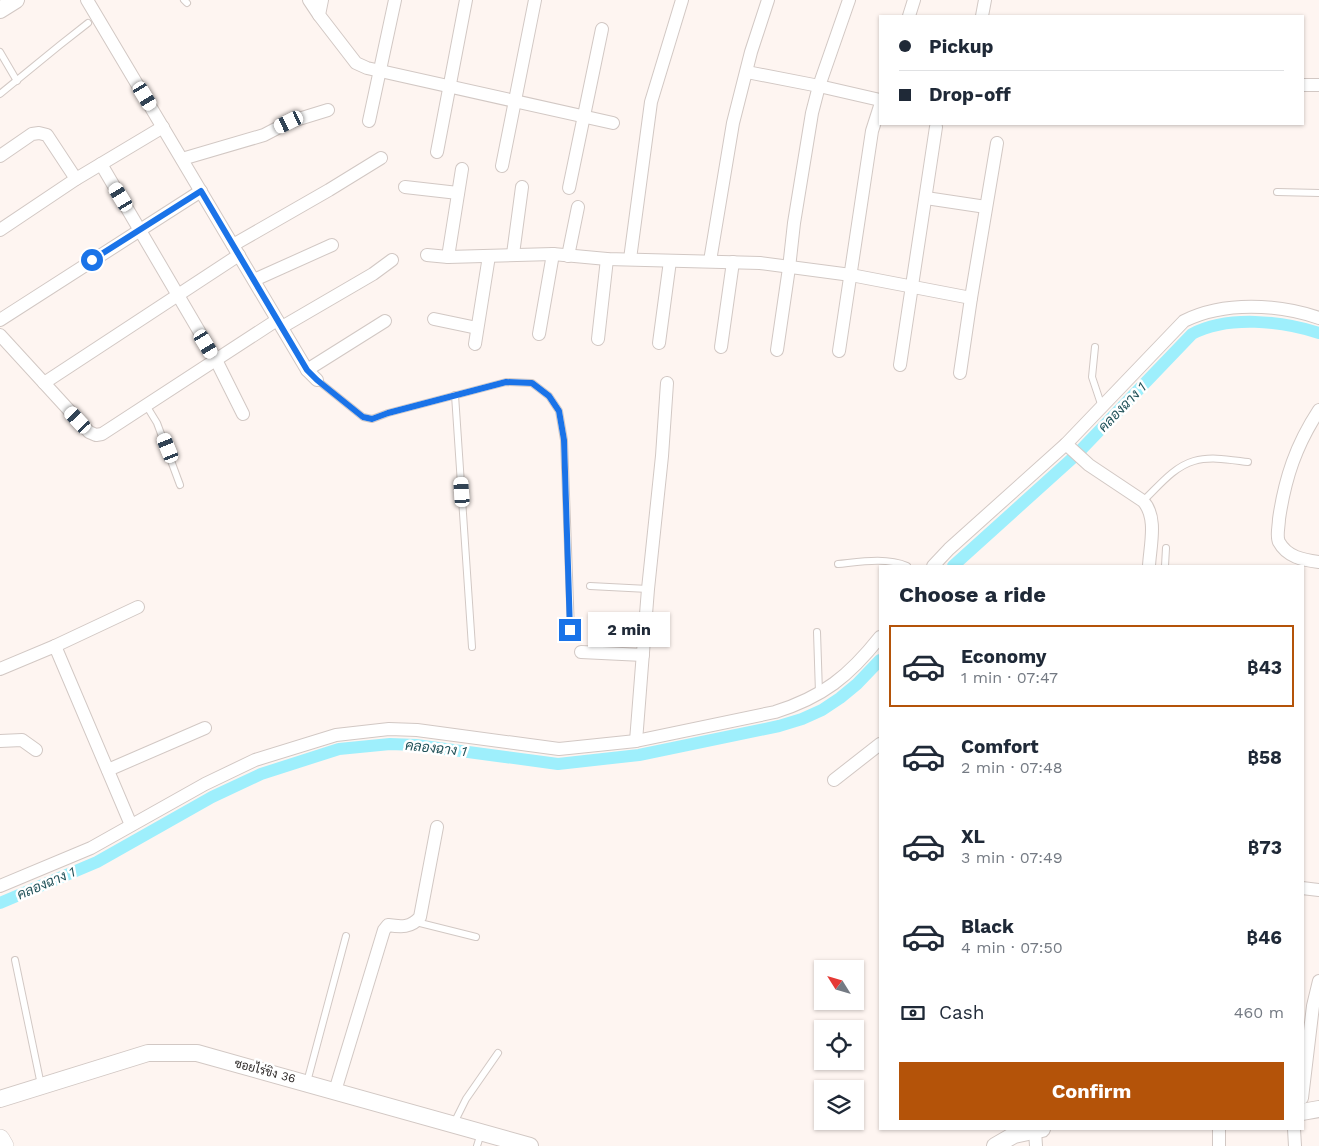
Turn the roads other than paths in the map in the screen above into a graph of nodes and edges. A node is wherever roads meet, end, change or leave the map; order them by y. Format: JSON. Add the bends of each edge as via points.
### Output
{"nodes":[{"id":1,"x":88,"y":0,"type":"edge"},
{"id":2,"x":309,"y":0,"type":"edge"},
{"id":3,"x":322,"y":0,"type":"edge"},
{"id":4,"x":395,"y":0,"type":"edge"},
{"id":5,"x":466,"y":0,"type":"edge"},
{"id":6,"x":535,"y":0,"type":"edge"},
{"id":7,"x":682,"y":0,"type":"edge"},
{"id":8,"x":768,"y":0,"type":"edge"},
{"id":9,"x":849,"y":0,"type":"edge"},
{"id":10,"x":914,"y":0,"type":"edge"},
{"id":11,"x":985,"y":0,"type":"edge"},
{"id":12,"x":320,"y":15,"type":"junction"},
{"id":13,"x":909,"y":15,"type":"edge"},
{"id":14,"x":982,"y":15,"type":"edge"},
{"id":15,"x":88,"y":23,"type":"dead end"},
{"id":16,"x":602,"y":29,"type":"dead end"},
{"id":17,"x":0,"y":52,"type":"edge"},
{"id":18,"x":380,"y":70,"type":"junction"},
{"id":19,"x":747,"y":72,"type":"junction"},
{"id":20,"x":17,"y":81,"type":"junction"},
{"id":21,"x":1304,"y":85,"type":"edge"},
{"id":22,"x":1319,"y":85,"type":"edge"},
{"id":23,"x":449,"y":86,"type":"junction"},
{"id":24,"x":819,"y":86,"type":"junction"},
{"id":25,"x":0,"y":94,"type":"edge"},
{"id":26,"x":879,"y":100,"type":"edge"},
{"id":27,"x":516,"y":102,"type":"junction"},
{"id":28,"x":879,"y":109,"type":"edge"},
{"id":29,"x":328,"y":110,"type":"dead end"},
{"id":30,"x":584,"y":116,"type":"junction"},
{"id":31,"x":369,"y":121,"type":"dead end"},
{"id":32,"x":613,"y":123,"type":"dead end"},
{"id":33,"x":936,"y":127,"type":"dead end"},
{"id":34,"x":163,"y":128,"type":"junction"},
{"id":35,"x":997,"y":143,"type":"dead end"},
{"id":36,"x":437,"y":152,"type":"dead end"},
{"id":37,"x":0,"y":156,"type":"edge"},
{"id":38,"x":381,"y":158,"type":"dead end"},
{"id":39,"x":182,"y":159,"type":"junction"},
{"id":40,"x":101,"y":164,"type":"junction"},
{"id":41,"x":502,"y":166,"type":"dead end"},
{"id":42,"x":462,"y":169,"type":"dead end"},
{"id":43,"x":76,"y":179,"type":"junction"},
{"id":44,"x":404,"y":186,"type":"dead end"},
{"id":45,"x":522,"y":187,"type":"dead end"},
{"id":46,"x":569,"y":188,"type":"dead end"},
{"id":47,"x":201,"y":191,"type":"junction"},
{"id":48,"x":1278,"y":192,"type":"dead end"},
{"id":49,"x":458,"y":193,"type":"junction"},
{"id":50,"x":1319,"y":193,"type":"edge"},
{"id":51,"x":926,"y":198,"type":"junction"},
{"id":52,"x":578,"y":207,"type":"dead end"},
{"id":53,"x":986,"y":207,"type":"junction"},
{"id":54,"x":140,"y":229,"type":"junction"},
{"id":55,"x":0,"y":230,"type":"edge"},
{"id":56,"x":332,"y":245,"type":"dead end"},
{"id":57,"x":236,"y":250,"type":"junction"},
{"id":58,"x":513,"y":254,"type":"junction"},
{"id":59,"x":553,"y":254,"type":"junction"},
{"id":60,"x":427,"y":255,"type":"dead end"},
{"id":61,"x":489,"y":256,"type":"junction"},
{"id":62,"x":568,"y":256,"type":"junction"},
{"id":63,"x":448,"y":257,"type":"junction"},
{"id":64,"x":607,"y":259,"type":"junction"},
{"id":65,"x":630,"y":259,"type":"junction"},
{"id":66,"x":392,"y":260,"type":"dead end"},
{"id":67,"x":710,"y":261,"type":"junction"},
{"id":68,"x":670,"y":262,"type":"junction"},
{"id":69,"x":733,"y":262,"type":"junction"},
{"id":70,"x":789,"y":268,"type":"junction"},
{"id":71,"x":851,"y":275,"type":"junction"},
{"id":72,"x":254,"y":280,"type":"junction"},
{"id":73,"x":912,"y":286,"type":"junction"},
{"id":74,"x":178,"y":295,"type":"junction"},
{"id":75,"x":971,"y":298,"type":"junction"},
{"id":76,"x":1319,"y":318,"type":"edge"},
{"id":77,"x":434,"y":319,"type":"dead end"},
{"id":78,"x":0,"y":320,"type":"edge"},
{"id":79,"x":385,"y":321,"type":"dead end"},
{"id":80,"x":280,"y":323,"type":"junction"},
{"id":81,"x":478,"y":328,"type":"junction"},
{"id":82,"x":539,"y":334,"type":"dead end"},
{"id":83,"x":0,"y":335,"type":"edge"},
{"id":84,"x":598,"y":339,"type":"dead end"},
{"id":85,"x":659,"y":343,"type":"dead end"},
{"id":86,"x":475,"y":344,"type":"dead end"},
{"id":87,"x":721,"y":347,"type":"dead end"},
{"id":88,"x":1095,"y":347,"type":"dead end"},
{"id":89,"x":777,"y":350,"type":"dead end"},
{"id":90,"x":839,"y":352,"type":"dead end"},
{"id":91,"x":216,"y":360,"type":"junction"},
{"id":92,"x":900,"y":364,"type":"dead end"},
{"id":93,"x":307,"y":370,"type":"junction"},
{"id":94,"x":960,"y":373,"type":"dead end"},
{"id":95,"x":317,"y":380,"type":"joint"},
{"id":96,"x":44,"y":383,"type":"junction"},
{"id":97,"x":667,"y":383,"type":"dead end"},
{"id":98,"x":455,"y":395,"type":"junction"},
{"id":99,"x":146,"y":405,"type":"junction"},
{"id":100,"x":1102,"y":407,"type":"junction"},
{"id":101,"x":1319,"y":410,"type":"edge"},
{"id":102,"x":243,"y":414,"type":"dead end"},
{"id":103,"x":1069,"y":447,"type":"junction"},
{"id":104,"x":1248,"y":462,"type":"dead end"},
{"id":105,"x":180,"y":485,"type":"dead end"},
{"id":106,"x":1142,"y":501,"type":"junction"},
{"id":107,"x":1166,"y":548,"type":"dead end"},
{"id":108,"x":1319,"y":562,"type":"edge"},
{"id":109,"x":838,"y":564,"type":"dead end"},
{"id":110,"x":902,"y":565,"type":"edge"},
{"id":111,"x":934,"y":565,"type":"edge"},
{"id":112,"x":1149,"y":565,"type":"edge"},
{"id":113,"x":1165,"y":565,"type":"edge"},
{"id":114,"x":590,"y":586,"type":"dead end"},
{"id":115,"x":648,"y":589,"type":"junction"},
{"id":116,"x":138,"y":606,"type":"dead end"},
{"id":117,"x":570,"y":630,"type":"dead end"},
{"id":118,"x":817,"y":632,"type":"dead end"},
{"id":119,"x":879,"y":638,"type":"edge"},
{"id":120,"x":55,"y":646,"type":"junction"},
{"id":121,"x":472,"y":647,"type":"dead end"},
{"id":122,"x":582,"y":652,"type":"dead end"},
{"id":123,"x":643,"y":655,"type":"junction"},
{"id":124,"x":0,"y":669,"type":"edge"},
{"id":125,"x":819,"y":694,"type":"junction"},
{"id":126,"x":205,"y":728,"type":"dead end"},
{"id":127,"x":0,"y":741,"type":"edge"},
{"id":128,"x":636,"y":741,"type":"junction"},
{"id":129,"x":879,"y":745,"type":"edge"},
{"id":130,"x":36,"y":750,"type":"dead end"},
{"id":131,"x":108,"y":770,"type":"junction"},
{"id":132,"x":834,"y":780,"type":"dead end"},
{"id":133,"x":131,"y":825,"type":"junction"},
{"id":134,"x":437,"y":827,"type":"dead end"},
{"id":135,"x":0,"y":886,"type":"edge"},
{"id":136,"x":1304,"y":888,"type":"edge"},
{"id":137,"x":1319,"y":890,"type":"edge"},
{"id":138,"x":416,"y":922,"type":"junction"},
{"id":139,"x":346,"y":936,"type":"dead end"},
{"id":140,"x":476,"y":937,"type":"dead end"},
{"id":141,"x":15,"y":960,"type":"dead end"},
{"id":142,"x":1319,"y":981,"type":"edge"},
{"id":143,"x":498,"y":1053,"type":"dead end"},
{"id":144,"x":1304,"y":1081,"type":"edge"},
{"id":145,"x":306,"y":1082,"type":"junction"},
{"id":146,"x":42,"y":1086,"type":"junction"},
{"id":147,"x":335,"y":1091,"type":"junction"},
{"id":148,"x":0,"y":1099,"type":"edge"},
{"id":149,"x":1319,"y":1109,"type":"edge"},
{"id":150,"x":1304,"y":1112,"type":"edge"},
{"id":151,"x":453,"y":1124,"type":"junction"},
{"id":152,"x":1219,"y":1130,"type":"edge"},
{"id":153,"x":1294,"y":1130,"type":"edge"},
{"id":154,"x":1038,"y":1135,"type":"edge"},
{"id":155,"x":0,"y":1139,"type":"edge"},
{"id":156,"x":479,"y":1139,"type":"edge"},
{"id":157,"x":4,"y":1146,"type":"edge"},
{"id":158,"x":530,"y":1146,"type":"edge"},
{"id":159,"x":995,"y":1146,"type":"edge"},
{"id":160,"x":1219,"y":1146,"type":"edge"},
{"id":161,"x":1295,"y":1146,"type":"edge"}],
"edges":[{"from":1,"to":34,"type":"street"},
{"from":2,"to":12,"type":"street"},
{"from":3,"to":12,"type":"street"},
{"from":4,"to":18,"type":"street"},
{"from":5,"to":23,"type":"street"},
{"from":6,"to":27,"type":"street"},
{"from":7,"to":65,"type":"street","via":[[651,102]]},
{"from":8,"to":19,"type":"street"},
{"from":9,"to":24,"type":"street"},
{"from":10,"to":13,"type":"street"},
{"from":11,"to":14,"type":"street"},
{"from":12,"to":18,"type":"street","via":[[356,63]]},
{"from":15,"to":20,"type":"lane"},
{"from":16,"to":30,"type":"street"},
{"from":17,"to":20,"type":"lane"},
{"from":18,"to":23,"type":"street"},
{"from":18,"to":31,"type":"street"},
{"from":19,"to":24,"type":"street"},
{"from":19,"to":67,"type":"street","via":[[734,123]]},
{"from":20,"to":25,"type":"lane"},
{"from":21,"to":22,"type":"street"},
{"from":23,"to":27,"type":"street"},
{"from":23,"to":36,"type":"street"},
{"from":24,"to":26,"type":"street"},
{"from":24,"to":70,"type":"street","via":[[812,113]]},
{"from":27,"to":30,"type":"street"},
{"from":27,"to":41,"type":"street"},
{"from":28,"to":71,"type":"street","via":[[872,131]]},
{"from":29,"to":39,"type":"street","via":[[289,122],[264,135]]},
{"from":30,"to":32,"type":"street"},
{"from":30,"to":46,"type":"street"},
{"from":33,"to":51,"type":"street"},
{"from":34,"to":39,"type":"street"},
{"from":34,"to":40,"type":"street"},
{"from":35,"to":53,"type":"street"},
{"from":37,"to":43,"type":"street","via":[[32,134],[46,135]]},
{"from":38,"to":57,"type":"street"},
{"from":39,"to":47,"type":"street"},
{"from":40,"to":43,"type":"street"},
{"from":40,"to":54,"type":"street"},
{"from":42,"to":49,"type":"street"},
{"from":43,"to":55,"type":"street"},
{"from":44,"to":49,"type":"street"},
{"from":45,"to":58,"type":"street"},
{"from":47,"to":54,"type":"street"},
{"from":47,"to":57,"type":"street"},
{"from":48,"to":50,"type":"lane"},
{"from":49,"to":63,"type":"street"},
{"from":51,"to":53,"type":"street"},
{"from":51,"to":73,"type":"street"},
{"from":52,"to":62,"type":"street"},
{"from":53,"to":75,"type":"street"},
{"from":54,"to":74,"type":"street"},
{"from":54,"to":78,"type":"street"},
{"from":56,"to":72,"type":"street"},
{"from":57,"to":72,"type":"street"},
{"from":57,"to":74,"type":"street"},
{"from":58,"to":59,"type":"street"},
{"from":58,"to":61,"type":"street"},
{"from":59,"to":62,"type":"street"},
{"from":59,"to":82,"type":"street"},
{"from":60,"to":63,"type":"street"},
{"from":61,"to":63,"type":"street"},
{"from":61,"to":81,"type":"street"},
{"from":62,"to":64,"type":"street"},
{"from":64,"to":65,"type":"street"},
{"from":64,"to":84,"type":"street"},
{"from":65,"to":68,"type":"street"},
{"from":66,"to":80,"type":"street","via":[[373,274]]},
{"from":67,"to":68,"type":"street"},
{"from":67,"to":69,"type":"street"},
{"from":68,"to":85,"type":"street"},
{"from":69,"to":70,"type":"street"},
{"from":69,"to":87,"type":"street"},
{"from":70,"to":71,"type":"street"},
{"from":70,"to":89,"type":"street"},
{"from":71,"to":73,"type":"street"},
{"from":71,"to":90,"type":"street"},
{"from":72,"to":80,"type":"street"},
{"from":73,"to":75,"type":"street"},
{"from":73,"to":92,"type":"street"},
{"from":74,"to":91,"type":"street"},
{"from":74,"to":96,"type":"street"},
{"from":75,"to":94,"type":"street"},
{"from":76,"to":100,"type":"street","via":[[1290,310],[1241,307],[1194,316],[1177,327]]},
{"from":77,"to":81,"type":"street"},
{"from":79,"to":93,"type":"street"},
{"from":80,"to":91,"type":"street"},
{"from":80,"to":93,"type":"street"},
{"from":81,"to":86,"type":"street"},
{"from":83,"to":96,"type":"street"},
{"from":88,"to":100,"type":"lane","via":[[1092,376]]},
{"from":91,"to":99,"type":"street"},
{"from":91,"to":102,"type":"street"},
{"from":93,"to":95,"type":"street"},
{"from":95,"to":98,"type":"lane","via":[[363,417],[372,419]]},
{"from":96,"to":99,"type":"street","via":[[89,432],[96,435]]},
{"from":97,"to":115,"type":"street"},
{"from":98,"to":117,"type":"lane","via":[[506,382],[532,383],[549,396],[559,411],[564,440]]},
{"from":98,"to":121,"type":"lane"},
{"from":99,"to":105,"type":"lane","via":[[158,423]]},
{"from":100,"to":103,"type":"street"},
{"from":101,"to":108,"type":"street","via":[[1295,454],[1287,478],[1278,540],[1288,554]]},
{"from":103,"to":106,"type":"street","via":[[1089,465]]},
{"from":103,"to":111,"type":"street"},
{"from":104,"to":106,"type":"lane","via":[[1194,461],[1174,471]]},
{"from":106,"to":112,"type":"street","via":[[1149,508],[1152,519]]},
{"from":107,"to":113,"type":"lane"},
{"from":109,"to":110,"type":"lane","via":[[867,561]]},
{"from":114,"to":115,"type":"lane"},
{"from":115,"to":123,"type":"street"},
{"from":116,"to":120,"type":"street"},
{"from":118,"to":125,"type":"lane"},
{"from":119,"to":125,"type":"street","via":[[847,674]]},
{"from":120,"to":124,"type":"street"},
{"from":120,"to":131,"type":"street"},
{"from":122,"to":123,"type":"street"},
{"from":123,"to":128,"type":"street"},
{"from":125,"to":128,"type":"street","via":[[797,706],[775,712]]},
{"from":126,"to":131,"type":"street"},
{"from":127,"to":130,"type":"street","via":[[22,740]]},
{"from":128,"to":133,"type":"street","via":[[559,749],[417,730],[390,729],[336,735],[255,760]]},
{"from":129,"to":132,"type":"street"},
{"from":131,"to":133,"type":"street"},
{"from":133,"to":135,"type":"street","via":[[91,848]]},
{"from":134,"to":138,"type":"street","via":[[420,916]]},
{"from":136,"to":137,"type":"street"},
{"from":138,"to":140,"type":"lane"},
{"from":138,"to":147,"type":"street","via":[[401,927],[388,925],[384,930]]},
{"from":139,"to":145,"type":"lane"},
{"from":141,"to":146,"type":"lane"},
{"from":142,"to":144,"type":"street"},
{"from":143,"to":151,"type":"lane"},
{"from":145,"to":146,"type":"street","name":"ซอยไร่ขิง 36","via":[[196,1053],[166,1052],[148,1053]]},
{"from":145,"to":147,"type":"street","name":"ซอยไร่ขิง 36"},
{"from":146,"to":148,"type":"street","name":"ซอยไร่ขิง 36"},
{"from":147,"to":151,"type":"street","name":"ซอยไร่ขิง 36"},
{"from":149,"to":150,"type":"street"},
{"from":151,"to":156,"type":"street","name":"ซอยไร่ขิง 36"},
{"from":152,"to":160,"type":"street"},
{"from":153,"to":161,"type":"street"},
{"from":154,"to":159,"type":"street","via":[[1014,1135]]},
{"from":155,"to":157,"type":"main road"},
{"from":156,"to":158,"type":"street","name":"ซอยไร่ขิง 36"}]}
